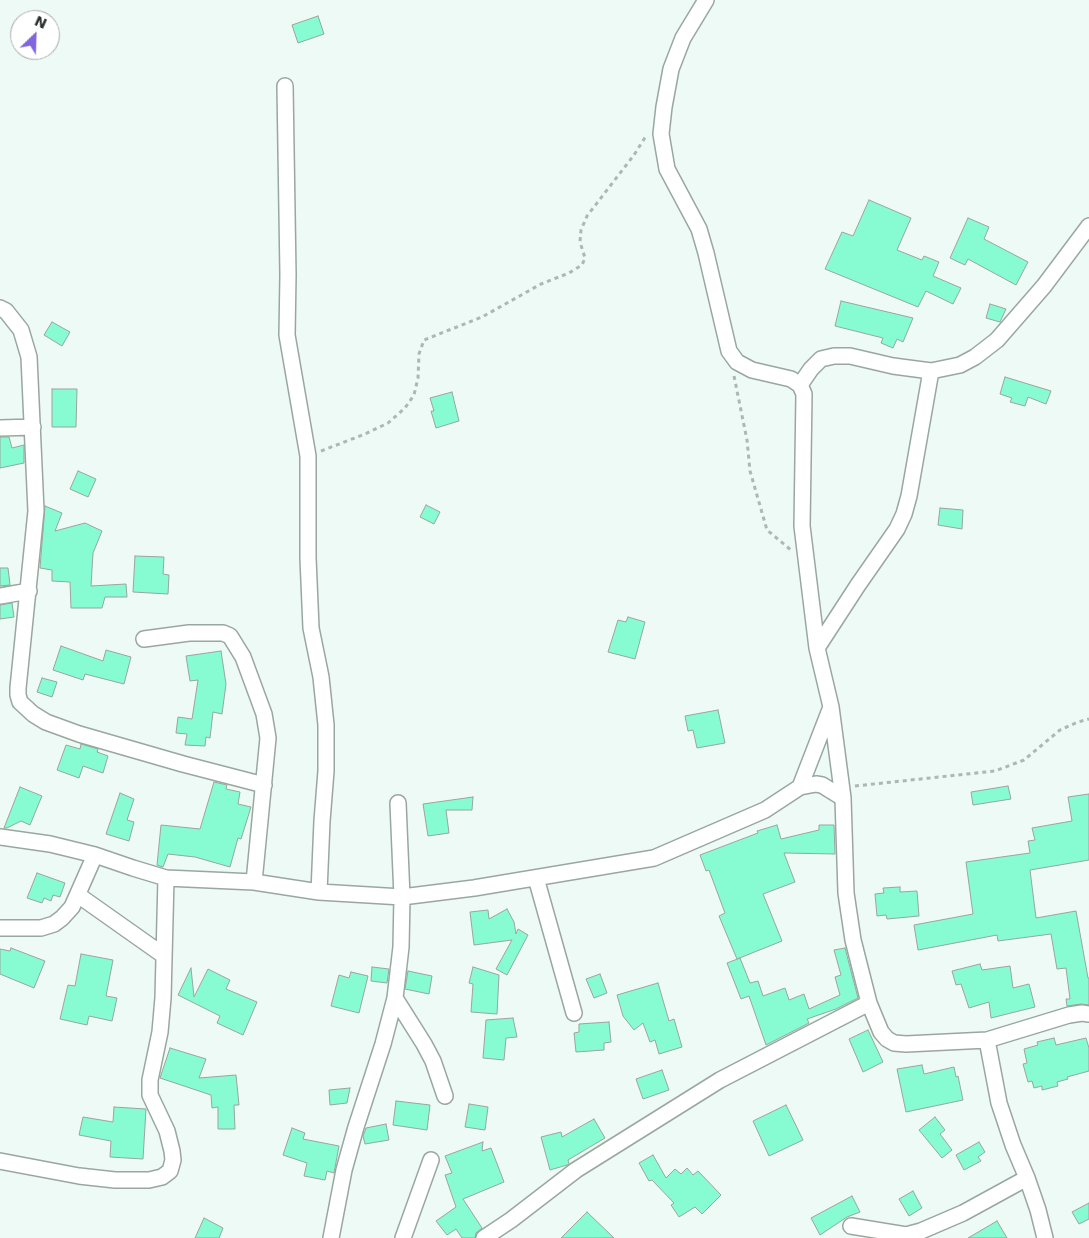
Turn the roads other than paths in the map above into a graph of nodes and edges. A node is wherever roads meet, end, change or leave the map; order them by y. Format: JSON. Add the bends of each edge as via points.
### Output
{"nodes":[{"id":1,"x":706,"y":0,"type":"edge"},
{"id":2,"x":285,"y":86,"type":"dead end"},
{"id":3,"x":1089,"y":226,"type":"edge"},
{"id":4,"x":0,"y":308,"type":"edge"},
{"id":5,"x":931,"y":370,"type":"junction"},
{"id":6,"x":800,"y":385,"type":"junction"},
{"id":7,"x":33,"y":427,"type":"junction"},
{"id":8,"x":0,"y":428,"type":"edge"},
{"id":9,"x":29,"y":591,"type":"junction"},
{"id":10,"x":0,"y":596,"type":"edge"},
{"id":11,"x":144,"y":639,"type":"dead end"},
{"id":12,"x":816,"y":648,"type":"junction"},
{"id":13,"x":831,"y":707,"type":"junction"},
{"id":14,"x":264,"y":785,"type":"junction"},
{"id":15,"x":800,"y":787,"type":"junction"},
{"id":16,"x":842,"y":793,"type":"junction"},
{"id":17,"x":398,"y":803,"type":"dead end"},
{"id":18,"x":0,"y":837,"type":"edge"},
{"id":19,"x":94,"y":855,"type":"junction"},
{"id":20,"x":166,"y":878,"type":"junction"},
{"id":21,"x":536,"y":878,"type":"junction"},
{"id":22,"x":254,"y":882,"type":"junction"},
{"id":23,"x":319,"y":892,"type":"junction"},
{"id":24,"x":78,"y":895,"type":"junction"},
{"id":25,"x":402,"y":897,"type":"junction"},
{"id":26,"x":0,"y":928,"type":"edge"},
{"id":27,"x":163,"y":955,"type":"junction"},
{"id":28,"x":395,"y":998,"type":"junction"},
{"id":29,"x":869,"y":1003,"type":"junction"},
{"id":30,"x":574,"y":1013,"type":"dead end"},
{"id":31,"x":1089,"y":1014,"type":"edge"},
{"id":32,"x":987,"y":1040,"type":"junction"},
{"id":33,"x":445,"y":1096,"type":"dead end"},
{"id":34,"x":431,"y":1160,"type":"dead end"},
{"id":35,"x":0,"y":1161,"type":"edge"},
{"id":36,"x":1027,"y":1178,"type":"junction"},
{"id":37,"x":851,"y":1226,"type":"dead end"},
{"id":38,"x":331,"y":1238,"type":"edge"},
{"id":39,"x":403,"y":1238,"type":"edge"},
{"id":40,"x":484,"y":1238,"type":"edge"},
{"id":41,"x":1045,"y":1238,"type":"edge"}],
"edges":[{"from":1,"to":6,"type":"street","via":[[683,38],[671,69],[661,134],[667,170],[699,229],[729,351],[738,362],[752,370],[791,379]]},
{"from":2,"to":23,"type":"street","via":[[287,335],[308,456],[311,628],[326,725]]},
{"from":3,"to":5,"type":"street","via":[[1044,286],[997,340],[960,365]]},
{"from":4,"to":7,"type":"street","via":[[21,330],[30,357]]},
{"from":5,"to":6,"type":"street","via":[[834,356],[821,358]]},
{"from":5,"to":12,"type":"street","via":[[904,514]]},
{"from":6,"to":12,"type":"street","via":[[804,394],[802,526]]},
{"from":7,"to":8,"type":"street"},
{"from":7,"to":9,"type":"street","via":[[36,512]]},
{"from":9,"to":10,"type":"street"},
{"from":9,"to":14,"type":"street","via":[[18,688],[20,702],[26,708],[46,722],[79,734]]},
{"from":11,"to":14,"type":"street","via":[[204,632],[230,636],[242,657],[264,714],[268,738]]},
{"from":12,"to":13,"type":"street"},
{"from":13,"to":15,"type":"street"},
{"from":13,"to":16,"type":"street"},
{"from":14,"to":22,"type":"street"},
{"from":15,"to":16,"type":"street","via":[[816,784]]},
{"from":15,"to":21,"type":"street","via":[[765,810],[654,858]]},
{"from":16,"to":29,"type":"street","via":[[846,892],[853,940]]},
{"from":17,"to":25,"type":"street"},
{"from":18,"to":19,"type":"street","via":[[50,844]]},
{"from":19,"to":20,"type":"street"},
{"from":19,"to":24,"type":"street"},
{"from":20,"to":22,"type":"street"},
{"from":20,"to":27,"type":"street"},
{"from":21,"to":25,"type":"street"},
{"from":21,"to":30,"type":"street"},
{"from":22,"to":23,"type":"street"},
{"from":23,"to":25,"type":"street"},
{"from":24,"to":26,"type":"street","via":[[72,908],[54,924],[41,928]]},
{"from":24,"to":27,"type":"street"},
{"from":25,"to":28,"type":"street"},
{"from":27,"to":35,"type":"street","via":[[160,1032],[150,1095],[167,1132],[173,1160],[170,1170],[162,1177],[149,1180],[115,1180]]},
{"from":28,"to":33,"type":"street","via":[[428,1052]]},
{"from":28,"to":38,"type":"street","via":[[353,1135]]},
{"from":29,"to":32,"type":"street","via":[[882,1032],[894,1043]]},
{"from":29,"to":40,"type":"street","via":[[688,1099],[576,1170]]},
{"from":31,"to":32,"type":"street","via":[[1070,1015]]},
{"from":32,"to":36,"type":"street","via":[[999,1103]]},
{"from":34,"to":39,"type":"street"},
{"from":36,"to":37,"type":"street","via":[[922,1231],[906,1235]]},
{"from":36,"to":41,"type":"street"}]}
